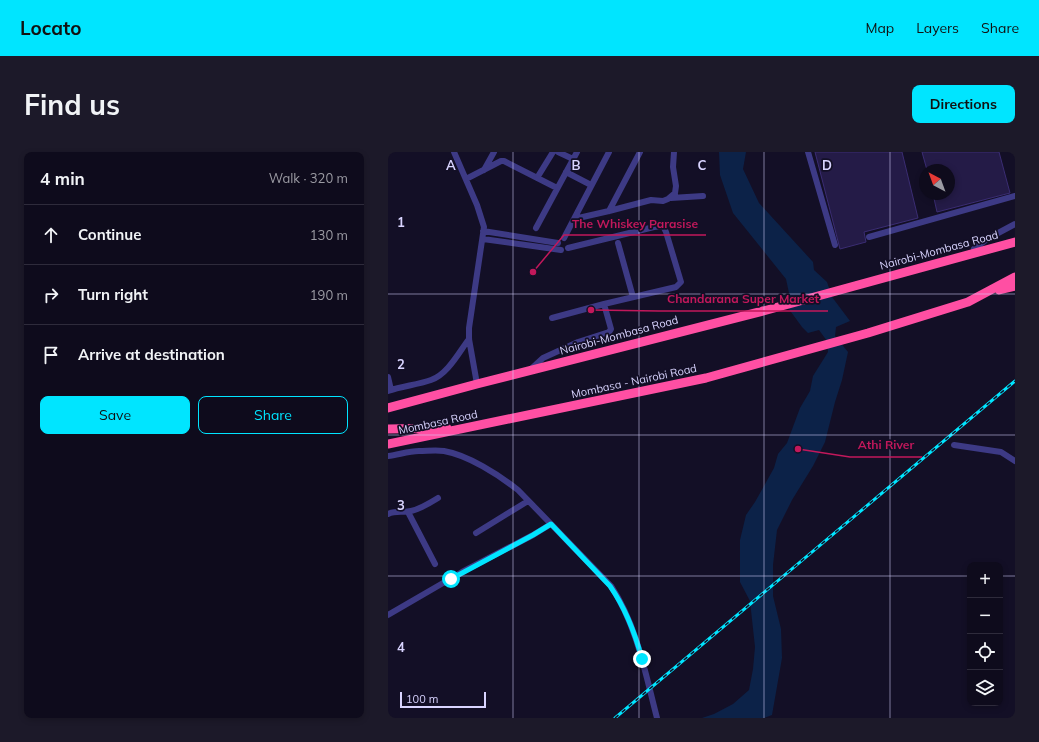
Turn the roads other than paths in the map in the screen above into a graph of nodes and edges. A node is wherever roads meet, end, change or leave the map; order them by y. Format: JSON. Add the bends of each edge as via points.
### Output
{"nodes":[{"id":1,"x":454,"y":152,"type":"edge"},
{"id":2,"x":494,"y":152,"type":"edge"},
{"id":3,"x":553,"y":152,"type":"edge"},
{"id":4,"x":558,"y":152,"type":"edge"},
{"id":5,"x":577,"y":152,"type":"edge"},
{"id":6,"x":608,"y":152,"type":"edge"},
{"id":7,"x":640,"y":152,"type":"edge"},
{"id":8,"x":674,"y":152,"type":"edge"},
{"id":9,"x":808,"y":152,"type":"edge"},
{"id":10,"x":573,"y":159,"type":"junction"},
{"id":11,"x":484,"y":170,"type":"junction"},
{"id":12,"x":566,"y":172,"type":"junction"},
{"id":13,"x":537,"y":178,"type":"junction"},
{"id":14,"x":466,"y":180,"type":"junction"},
{"id":15,"x":591,"y":185,"type":"junction"},
{"id":16,"x":557,"y":188,"type":"junction"},
{"id":17,"x":703,"y":196,"type":"dead end"},
{"id":18,"x":1015,"y":196,"type":"edge"},
{"id":19,"x":671,"y":198,"type":"junction"},
{"id":20,"x":609,"y":211,"type":"junction"},
{"id":21,"x":574,"y":219,"type":"junction"},
{"id":22,"x":1015,"y":224,"type":"edge"},
{"id":23,"x":536,"y":228,"type":"dead end"},
{"id":24,"x":483,"y":231,"type":"junction"},
{"id":25,"x":1015,"y":236,"type":"edge"},
{"id":26,"x":869,"y":237,"type":"dead end"},
{"id":27,"x":564,"y":238,"type":"junction"},
{"id":28,"x":483,"y":239,"type":"junction"},
{"id":29,"x":1015,"y":242,"type":"edge"},
{"id":30,"x":558,"y":243,"type":"junction"},
{"id":31,"x":618,"y":243,"type":"dead end"},
{"id":32,"x":835,"y":245,"type":"dead end"},
{"id":33,"x":568,"y":248,"type":"junction"},
{"id":34,"x":974,"y":249,"type":"junction"},
{"id":35,"x":561,"y":250,"type":"junction"},
{"id":36,"x":947,"y":261,"type":"junction"},
{"id":37,"x":1015,"y":277,"type":"edge"},
{"id":38,"x":1015,"y":286,"type":"edge"},
{"id":39,"x":980,"y":296,"type":"junction"},
{"id":40,"x":633,"y":297,"type":"junction"},
{"id":41,"x":604,"y":304,"type":"junction"},
{"id":42,"x":552,"y":318,"type":"dead end"},
{"id":43,"x":469,"y":338,"type":"junction"},
{"id":44,"x":530,"y":371,"type":"junction"},
{"id":45,"x":388,"y":377,"type":"edge"},
{"id":46,"x":477,"y":384,"type":"junction"},
{"id":47,"x":390,"y":390,"type":"edge"},
{"id":48,"x":388,"y":408,"type":"edge"},
{"id":49,"x":492,"y":423,"type":"joint"},
{"id":50,"x":470,"y":428,"type":"junction"},
{"id":51,"x":388,"y":429,"type":"edge"},
{"id":52,"x":388,"y":444,"type":"edge"},
{"id":53,"x":954,"y":445,"type":"dead end"},
{"id":54,"x":388,"y":456,"type":"edge"},
{"id":55,"x":1015,"y":461,"type":"edge"},
{"id":56,"x":438,"y":498,"type":"dead end"},
{"id":57,"x":528,"y":501,"type":"junction"},
{"id":58,"x":408,"y":512,"type":"junction"},
{"id":59,"x":388,"y":514,"type":"edge"},
{"id":60,"x":551,"y":524,"type":"junction"},
{"id":61,"x":476,"y":533,"type":"dead end"},
{"id":62,"x":434,"y":564,"type":"dead end"},
{"id":63,"x":388,"y":615,"type":"edge"},
{"id":64,"x":657,"y":718,"type":"edge"}],
"edges":[{"from":1,"to":14,"type":"street"},
{"from":2,"to":11,"type":"street"},
{"from":3,"to":13,"type":"street"},
{"from":4,"to":10,"type":"street"},
{"from":5,"to":10,"type":"street"},
{"from":6,"to":15,"type":"street"},
{"from":7,"to":20,"type":"street"},
{"from":8,"to":19,"type":"street","via":[[676,186]]},
{"from":9,"to":32,"type":"street"},
{"from":10,"to":12,"type":"street"},
{"from":11,"to":13,"type":"street","via":[[504,161]]},
{"from":11,"to":14,"type":"street"},
{"from":12,"to":15,"type":"street"},
{"from":12,"to":16,"type":"street"},
{"from":13,"to":16,"type":"street"},
{"from":14,"to":24,"type":"street","via":[[481,215]]},
{"from":15,"to":21,"type":"street"},
{"from":16,"to":23,"type":"street"},
{"from":17,"to":19,"type":"street"},
{"from":18,"to":26,"type":"street"},
{"from":19,"to":20,"type":"street","via":[[665,201],[651,200]]},
{"from":20,"to":21,"type":"street"},
{"from":21,"to":27,"type":"street"},
{"from":22,"to":34,"type":"street"},
{"from":24,"to":28,"type":"street"},
{"from":24,"to":30,"type":"street"},
{"from":25,"to":34,"type":"highway"},
{"from":27,"to":30,"type":"street"},
{"from":27,"to":33,"type":"street","via":[[568,241]]},
{"from":28,"to":35,"type":"street"},
{"from":28,"to":43,"type":"street"},
{"from":29,"to":36,"type":"highway","name":"Nairobi-Mombasa Road"},
{"from":30,"to":35,"type":"street"},
{"from":31,"to":40,"type":"street"},
{"from":33,"to":35,"type":"street"},
{"from":33,"to":40,"type":"street","via":[[663,226],[681,282],[676,287]]},
{"from":34,"to":36,"type":"highway"},
{"from":36,"to":44,"type":"highway","name":"Nairobi-Mombasa Road"},
{"from":37,"to":39,"type":"highway"},
{"from":38,"to":39,"type":"highway"},
{"from":39,"to":49,"type":"highway","name":"Mombasa - Nairobi Road","via":[[868,333],[687,383]]},
{"from":40,"to":41,"type":"street"},
{"from":41,"to":42,"type":"street"},
{"from":41,"to":44,"type":"street","via":[[611,329],[609,332],[578,342],[543,358]]},
{"from":43,"to":46,"type":"street"},
{"from":43,"to":47,"type":"street","via":[[442,373],[432,379]]},
{"from":44,"to":46,"type":"highway","name":"Nairobi-Mombasa Road"},
{"from":45,"to":47,"type":"street"},
{"from":46,"to":48,"type":"highway"},
{"from":49,"to":50,"type":"highway","name":"Mombasa Road"},
{"from":50,"to":51,"type":"highway"},
{"from":50,"to":52,"type":"highway","name":"Mombasa Road"},
{"from":53,"to":55,"type":"street","via":[[1001,452]]},
{"from":54,"to":57,"type":"street","via":[[417,451],[444,452],[459,456],[506,481]]},
{"from":56,"to":58,"type":"street"},
{"from":57,"to":60,"type":"street"},
{"from":57,"to":61,"type":"street"},
{"from":58,"to":59,"type":"street","via":[[397,511]]},
{"from":58,"to":62,"type":"street"},
{"from":60,"to":63,"type":"street"},
{"from":60,"to":64,"type":"street","via":[[617,596],[629,618],[638,644]]}]}
